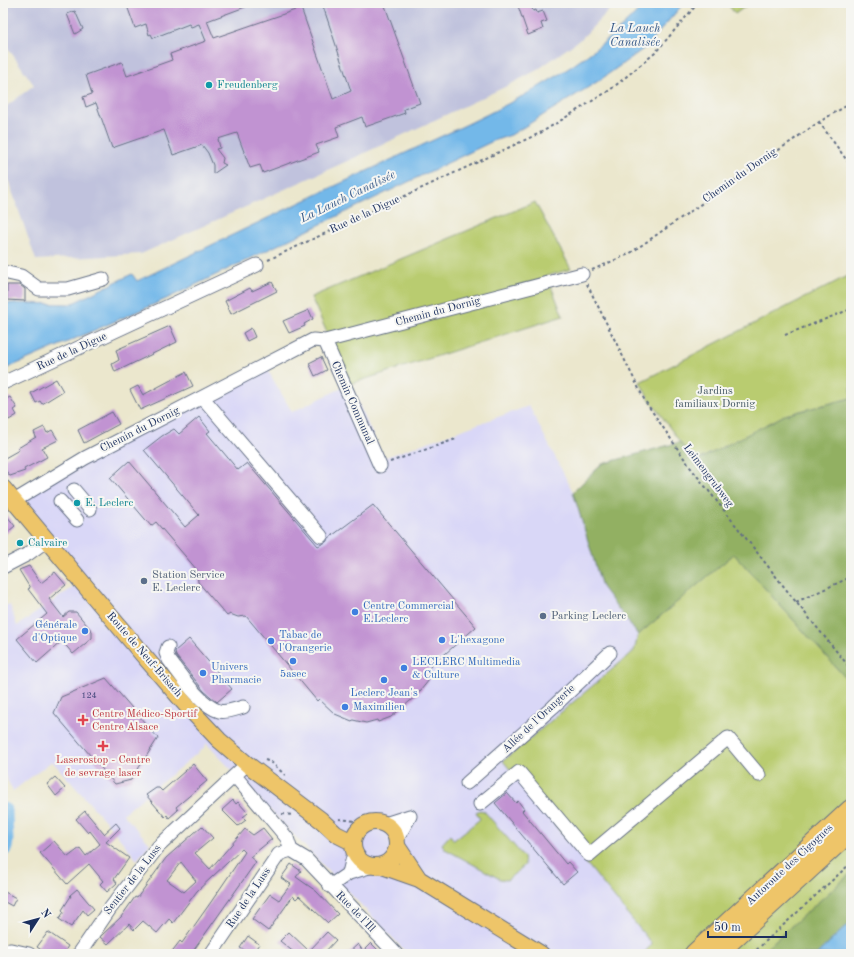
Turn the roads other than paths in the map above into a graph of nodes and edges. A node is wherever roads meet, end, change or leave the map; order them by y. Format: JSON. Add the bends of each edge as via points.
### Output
{"nodes":[{"id":1,"x":257,"y":265,"type":"road end"},
{"id":2,"x":3,"y":272,"type":"edge"},
{"id":3,"x":582,"y":274,"type":"road end"},
{"id":4,"x":103,"y":279,"type":"dead end"},
{"id":5,"x":325,"y":341,"type":"junction"},
{"id":6,"x":3,"y":383,"type":"edge"},
{"id":7,"x":203,"y":398,"type":"junction"},
{"id":8,"x":380,"y":466,"type":"road end"},
{"id":9,"x":3,"y":488,"type":"edge"},
{"id":10,"x":70,"y":493,"type":"dead end"},
{"id":11,"x":14,"y":501,"type":"junction"},
{"id":12,"x":86,"y":512,"type":"dead end"},
{"id":13,"x":321,"y":536,"type":"dead end"},
{"id":14,"x":47,"y":540,"type":"junction"},
{"id":15,"x":3,"y":567,"type":"edge"},
{"id":16,"x":168,"y":647,"type":"dead end"},
{"id":17,"x":610,"y":653,"type":"dead end"},
{"id":18,"x":243,"y":707,"type":"dead end"},
{"id":19,"x":247,"y":764,"type":"junction"},
{"id":20,"x":759,"y":775,"type":"dead end"},
{"id":21,"x":235,"y":776,"type":"junction"},
{"id":22,"x":467,"y":783,"type":"dead end"},
{"id":23,"x":480,"y":804,"type":"dead end"},
{"id":24,"x":851,"y":809,"type":"edge"},
{"id":25,"x":321,"y":820,"type":"junction"},
{"id":26,"x":385,"y":824,"type":"junction"},
{"id":27,"x":363,"y":825,"type":"junction"},
{"id":28,"x":851,"y":831,"type":"edge"},
{"id":29,"x":397,"y":842,"type":"junction"},
{"id":30,"x":353,"y":848,"type":"junction"},
{"id":31,"x":291,"y":850,"type":"junction"},
{"id":32,"x":376,"y":866,"type":"junction"},
{"id":33,"x":349,"y":873,"type":"junction"},
{"id":34,"x":419,"y":879,"type":"junction"},
{"id":35,"x":330,"y":886,"type":"junction"},
{"id":36,"x":3,"y":951,"type":"edge"},
{"id":37,"x":29,"y":954,"type":"edge"},
{"id":38,"x":79,"y":954,"type":"edge"},
{"id":39,"x":211,"y":954,"type":"edge"},
{"id":40,"x":396,"y":954,"type":"edge"},
{"id":41,"x":541,"y":954,"type":"edge"},
{"id":42,"x":694,"y":954,"type":"edge"},
{"id":43,"x":717,"y":954,"type":"edge"}],
"edges":[{"from":1,"to":6,"type":"street","name":"Rue de la Digue"},
{"from":2,"to":4,"type":"street","via":[[21,276],[39,289],[68,289]]},
{"from":3,"to":5,"type":"street","name":"Chemin du Dornig"},
{"from":5,"to":7,"type":"street","name":"Chemin du Dornig","via":[[314,340]]},
{"from":5,"to":8,"type":"street","name":"Chemin Communal"},
{"from":7,"to":11,"type":"street","name":"Chemin du Dornig","via":[[86,458]]},
{"from":7,"to":13,"type":"street"},
{"from":9,"to":11,"type":"main road","name":"Route de Neuf-Brisach"},
{"from":10,"to":12,"type":"street"},
{"from":11,"to":14,"type":"main road","name":"Route de Neuf-Brisach"},
{"from":14,"to":15,"type":"street"},
{"from":14,"to":19,"type":"main road","name":"Route de Neuf-Brisach","via":[[187,706],[219,740]]},
{"from":16,"to":18,"type":"street","via":[[168,660],[206,704],[217,711]]},
{"from":17,"to":22,"type":"street","name":"Allée de l'Orangerie"},
{"from":19,"to":21,"type":"street","name":"Sentier de la Luss"},
{"from":19,"to":25,"type":"main road","name":"Route de Neuf-Brisach"},
{"from":20,"to":23,"type":"street","via":[[728,738],[589,855],[519,772]]},
{"from":21,"to":31,"type":"street","via":[[287,838]]},
{"from":21,"to":38,"type":"street","name":"Sentier de la Luss","via":[[158,847]]},
{"from":24,"to":42,"type":"highway","name":"Autoroute des Cigognes"},
{"from":25,"to":27,"type":"main road","name":"Route de Neuf-Brisach","via":[[341,825]]},
{"from":25,"to":30,"type":"main road","name":"Route de Neuf-Brisach"},
{"from":26,"to":27,"type":"main road","via":[[373,822]]},
{"from":26,"to":29,"type":"main road","via":[[392,830]]},
{"from":26,"to":29,"type":"street","via":[[410,816]]},
{"from":27,"to":30,"type":"main road","via":[[355,832]]},
{"from":28,"to":43,"type":"highway","name":"Autoroute des Cigognes"},
{"from":29,"to":32,"type":"main road","via":[[393,858]]},
{"from":29,"to":34,"type":"main road"},
{"from":30,"to":32,"type":"main road","via":[[360,862]]},
{"from":30,"to":33,"type":"street"},
{"from":31,"to":35,"type":"street","name":"Rue de l'Ill","via":[[306,859]]},
{"from":31,"to":39,"type":"street","name":"Rue de la Luss","via":[[279,854]]},
{"from":32,"to":33,"type":"street","name":"Rue de l'Ill"},
{"from":32,"to":34,"type":"main road"},
{"from":33,"to":35,"type":"street","name":"Rue de l'Ill"},
{"from":34,"to":41,"type":"main road"},
{"from":35,"to":40,"type":"street","name":"Rue de l'Ill"},
{"from":36,"to":37,"type":"street"}]}
